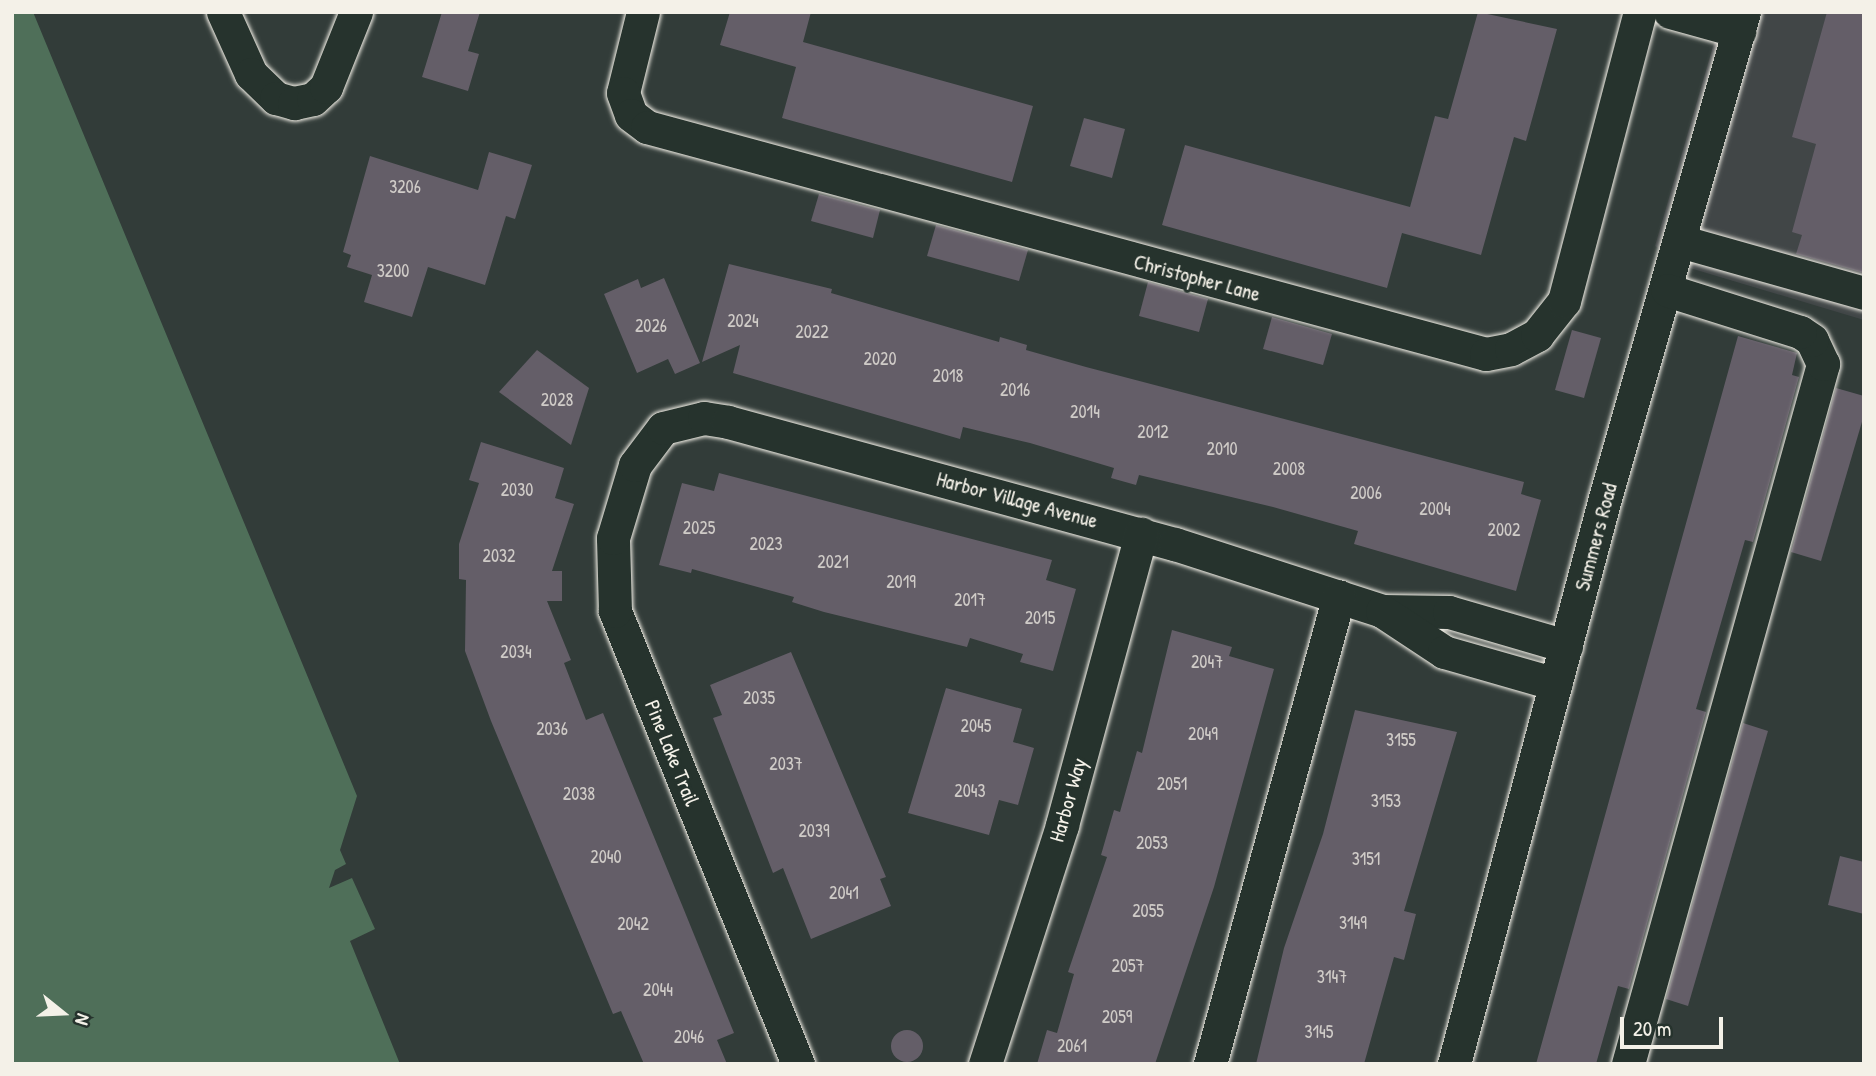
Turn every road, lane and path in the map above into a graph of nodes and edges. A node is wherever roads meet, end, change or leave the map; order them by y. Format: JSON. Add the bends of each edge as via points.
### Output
{"nodes":[{"id":1,"x":223,"y":12,"type":"edge"},
{"id":2,"x":356,"y":12,"type":"edge"},
{"id":3,"x":643,"y":12,"type":"edge"},
{"id":4,"x":1640,"y":12,"type":"edge"},
{"id":5,"x":1670,"y":12,"type":"edge"},
{"id":6,"x":1742,"y":22,"type":"edge"},
{"id":7,"x":1681,"y":241,"type":"junction"},
{"id":8,"x":1667,"y":290,"type":"junction"},
{"id":9,"x":1864,"y":293,"type":"edge"},
{"id":10,"x":652,"y":438,"type":"joint"},
{"id":11,"x":1141,"y":534,"type":"junction"},
{"id":12,"x":1339,"y":596,"type":"junction"},
{"id":13,"x":1382,"y":611,"type":"junction"},
{"id":14,"x":1566,"y":646,"type":"junction"},
{"id":15,"x":1556,"y":684,"type":"junction"},
{"id":16,"x":797,"y":1064,"type":"edge"},
{"id":17,"x":985,"y":1064,"type":"edge"},
{"id":18,"x":1210,"y":1064,"type":"edge"},
{"id":19,"x":1454,"y":1064,"type":"edge"},
{"id":20,"x":1628,"y":1064,"type":"edge"}],
"edges":[{"from":1,"to":2,"type":"street","via":[[261,86],[283,102],[306,102],[320,94],[335,71]]},
{"from":3,"to":4,"type":"street","name":"Christopher Lane","via":[[623,93],[631,114],[647,127],[1486,354],[1511,349],[1538,335],[1564,301]]},
{"from":5,"to":6,"type":"street"},
{"from":6,"to":7,"type":"street","name":"Summers Road"},
{"from":7,"to":8,"type":"street","name":"Summers Road"},
{"from":7,"to":9,"type":"street"},
{"from":8,"to":14,"type":"street","name":"Summers Road"},
{"from":8,"to":20,"type":"street","via":[[1800,332],[1812,340],[1823,364]]},
{"from":10,"to":11,"type":"street","name":"Harbor Village Avenue","via":[[681,421],[728,422]]},
{"from":10,"to":16,"type":"street","name":"Pine Lake Trail","via":[[635,465],[613,538],[615,611]]},
{"from":11,"to":12,"type":"street","name":"Harbor Village Avenue"},
{"from":11,"to":17,"type":"street","name":"Harbor Way","via":[[1062,825]]},
{"from":12,"to":13,"type":"street","name":"Harbor Village Avenue"},
{"from":12,"to":18,"type":"street"},
{"from":13,"to":14,"type":"street","name":"Harbor Village Avenue","via":[[1449,612]]},
{"from":13,"to":15,"type":"street","name":"Harbor Village Avenue","via":[[1444,652]]},
{"from":14,"to":15,"type":"street","name":"Summers Road"},
{"from":15,"to":19,"type":"street","name":"Summers Road"}]}
